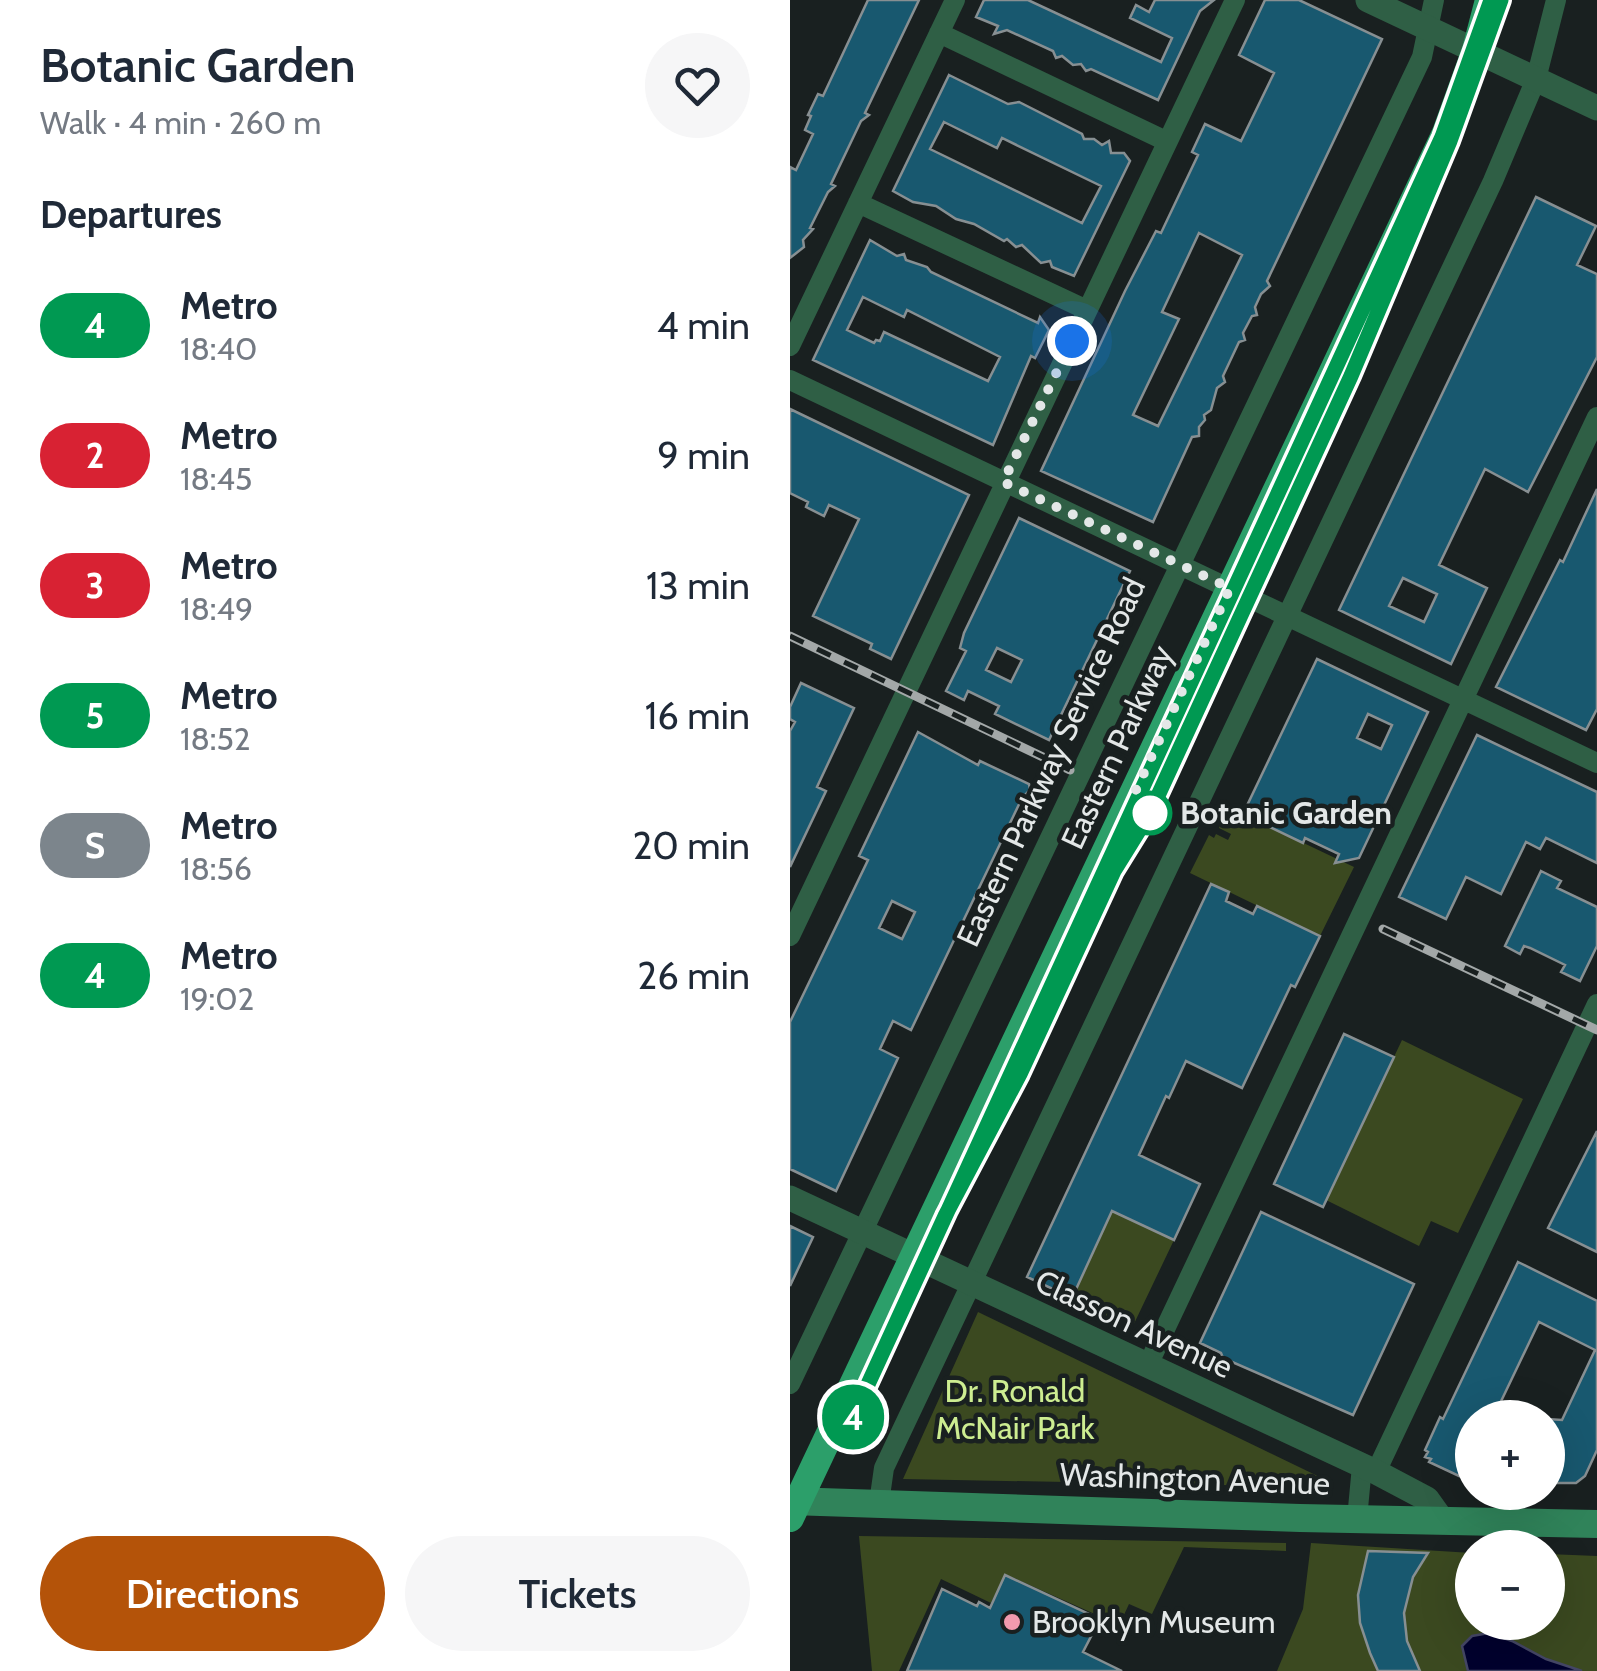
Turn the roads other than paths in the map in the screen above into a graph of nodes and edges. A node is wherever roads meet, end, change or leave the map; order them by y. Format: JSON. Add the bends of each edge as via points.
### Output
{"nodes":[{"id":1,"x":955,"y":0,"type":"edge"},
{"id":2,"x":1235,"y":0,"type":"edge"},
{"id":3,"x":1368,"y":0,"type":"edge"},
{"id":4,"x":1434,"y":0,"type":"edge"},
{"id":5,"x":1489,"y":0,"type":"edge"},
{"id":6,"x":1556,"y":0,"type":"edge"},
{"id":7,"x":1428,"y":28,"type":"junction"},
{"id":8,"x":939,"y":34,"type":"junction"},
{"id":9,"x":1476,"y":50,"type":"junction"},
{"id":10,"x":1536,"y":80,"type":"junction"},
{"id":11,"x":1597,"y":108,"type":"edge"},
{"id":12,"x":1166,"y":141,"type":"junction"},
{"id":13,"x":858,"y":203,"type":"junction"},
{"id":14,"x":1086,"y":310,"type":"junction"},
{"id":15,"x":790,"y":346,"type":"edge"},
{"id":16,"x":790,"y":380,"type":"edge"},
{"id":17,"x":1597,"y":417,"type":"edge"},
{"id":18,"x":1003,"y":482,"type":"junction"},
{"id":19,"x":1178,"y":564,"type":"junction"},
{"id":20,"x":1230,"y":588,"type":"junction"},
{"id":21,"x":1288,"y":616,"type":"junction"},
{"id":22,"x":1463,"y":699,"type":"junction"},
{"id":23,"x":1597,"y":763,"type":"edge"},
{"id":24,"x":790,"y":936,"type":"edge"},
{"id":25,"x":1597,"y":1004,"type":"edge"},
{"id":26,"x":790,"y":1198,"type":"edge"},
{"id":27,"x":862,"y":1231,"type":"junction"},
{"id":28,"x":914,"y":1256,"type":"junction"},
{"id":29,"x":970,"y":1282,"type":"junction"},
{"id":30,"x":1147,"y":1366,"type":"junction"},
{"id":31,"x":790,"y":1384,"type":"edge"},
{"id":32,"x":1369,"y":1469,"type":"junction"},
{"id":33,"x":878,"y":1502,"type":"junction"},
{"id":34,"x":793,"y":1506,"type":"edge"},
{"id":35,"x":1358,"y":1519,"type":"junction"},
{"id":36,"x":1442,"y":1520,"type":"junction"},
{"id":37,"x":1597,"y":1524,"type":"edge"}],
"edges":[{"from":1,"to":8,"type":"street"},
{"from":2,"to":12,"type":"street"},
{"from":3,"to":7,"type":"street"},
{"from":4,"to":7,"type":"street","name":"Eastern Parkway Service Road"},
{"from":5,"to":9,"type":"main road","name":"Eastern Parkway"},
{"from":6,"to":10,"type":"street"},
{"from":7,"to":9,"type":"street"},
{"from":7,"to":19,"type":"street","name":"Eastern Parkway Service Road","via":[[1422,58]]},
{"from":8,"to":12,"type":"street"},
{"from":8,"to":13,"type":"street"},
{"from":9,"to":10,"type":"street"},
{"from":9,"to":20,"type":"main road","name":"Eastern Parkway","via":[[1446,132]]},
{"from":10,"to":11,"type":"street"},
{"from":10,"to":21,"type":"street"},
{"from":12,"to":14,"type":"street"},
{"from":13,"to":14,"type":"street"},
{"from":13,"to":15,"type":"street"},
{"from":14,"to":18,"type":"street"},
{"from":16,"to":18,"type":"street"},
{"from":17,"to":22,"type":"street"},
{"from":18,"to":19,"type":"street"},
{"from":18,"to":24,"type":"street"},
{"from":19,"to":20,"type":"street"},
{"from":19,"to":27,"type":"street","name":"Eastern Parkway Service Road"},
{"from":20,"to":21,"type":"street"},
{"from":20,"to":28,"type":"main road","name":"Eastern Parkway"},
{"from":21,"to":22,"type":"street"},
{"from":21,"to":29,"type":"street"},
{"from":22,"to":23,"type":"street"},
{"from":22,"to":30,"type":"street"},
{"from":25,"to":32,"type":"street"},
{"from":26,"to":27,"type":"street","name":"Classon Avenue"},
{"from":27,"to":28,"type":"street","name":"Classon Avenue"},
{"from":27,"to":31,"type":"street","name":"Eastern Parkway Service Road"},
{"from":28,"to":29,"type":"street","name":"Classon Avenue"},
{"from":28,"to":34,"type":"main road","name":"Eastern Parkway"},
{"from":29,"to":30,"type":"street","name":"Classon Avenue"},
{"from":29,"to":33,"type":"street","via":[[884,1468]]},
{"from":30,"to":32,"type":"street","name":"Classon Avenue"},
{"from":32,"to":35,"type":"street"},
{"from":32,"to":36,"type":"street","name":"Classon Avenue","via":[[1427,1499]]},
{"from":33,"to":34,"type":"main road","name":"Washington Avenue"},
{"from":33,"to":35,"type":"main road","name":"Washington Avenue"},
{"from":35,"to":36,"type":"main road","name":"Washington Avenue"},
{"from":36,"to":37,"type":"main road","name":"Washington Avenue"}]}
